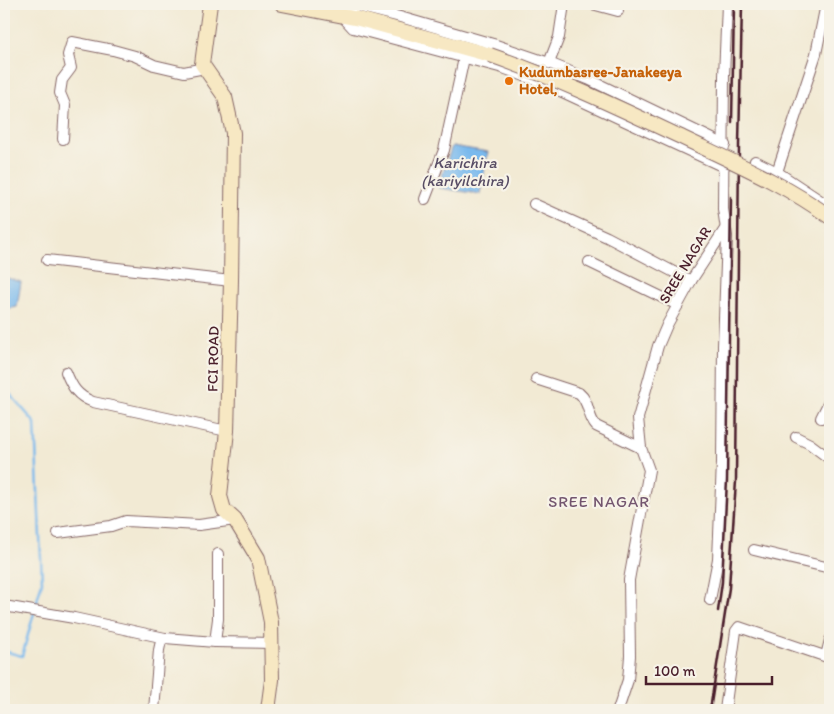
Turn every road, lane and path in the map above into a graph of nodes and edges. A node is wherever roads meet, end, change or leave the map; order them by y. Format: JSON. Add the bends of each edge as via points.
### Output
{"nodes":[{"id":1,"x":210,"y":4,"type":"edge"},
{"id":2,"x":282,"y":4,"type":"edge"},
{"id":3,"x":564,"y":4,"type":"edge"},
{"id":4,"x":592,"y":4,"type":"edge"},
{"id":5,"x":727,"y":4,"type":"edge"},
{"id":6,"x":826,"y":4,"type":"edge"},
{"id":7,"x":320,"y":8,"type":"edge"},
{"id":8,"x":618,"y":11,"type":"dead end"},
{"id":9,"x":342,"y":16,"type":"junction"},
{"id":10,"x":464,"y":58,"type":"junction"},
{"id":11,"x":549,"y":63,"type":"junction"},
{"id":12,"x":205,"y":68,"type":"junction"},
{"id":13,"x":63,"y":139,"type":"dead end"},
{"id":14,"x":724,"y":146,"type":"junction"},
{"id":15,"x":755,"y":161,"type":"dead end"},
{"id":16,"x":724,"y":167,"type":"junction"},
{"id":17,"x":778,"y":172,"type":"junction"},
{"id":18,"x":426,"y":199,"type":"dead end"},
{"id":19,"x":534,"y":204,"type":"dead end"},
{"id":20,"x":830,"y":207,"type":"edge"},
{"id":21,"x":830,"y":217,"type":"edge"},
{"id":22,"x":725,"y":229,"type":"junction"},
{"id":23,"x":47,"y":260,"type":"dead end"},
{"id":24,"x":589,"y":262,"type":"dead end"},
{"id":25,"x":231,"y":281,"type":"junction"},
{"id":26,"x":691,"y":281,"type":"junction"},
{"id":27,"x":678,"y":305,"type":"junction"},
{"id":28,"x":66,"y":372,"type":"dead end"},
{"id":29,"x":536,"y":379,"type":"dead end"},
{"id":30,"x":830,"y":400,"type":"edge"},
{"id":31,"x":821,"y":418,"type":"dead end"},
{"id":32,"x":228,"y":431,"type":"junction"},
{"id":33,"x":796,"y":437,"type":"dead end"},
{"id":34,"x":641,"y":448,"type":"junction"},
{"id":35,"x":830,"y":458,"type":"edge"},
{"id":36,"x":235,"y":520,"type":"junction"},
{"id":37,"x":58,"y":533,"type":"dead end"},
{"id":38,"x":754,"y":550,"type":"dead end"},
{"id":39,"x":218,"y":554,"type":"dead end"},
{"id":40,"x":830,"y":568,"type":"edge"},
{"id":41,"x":710,"y":600,"type":"dead end"},
{"id":42,"x":4,"y":606,"type":"edge"},
{"id":43,"x":165,"y":638,"type":"junction"},
{"id":44,"x":830,"y":640,"type":"edge"},
{"id":45,"x":216,"y":642,"type":"junction"},
{"id":46,"x":272,"y":643,"type":"junction"},
{"id":47,"x":828,"y":657,"type":"edge"},
{"id":48,"x":154,"y":710,"type":"edge"},
{"id":49,"x":268,"y":710,"type":"edge"},
{"id":50,"x":618,"y":710,"type":"edge"},
{"id":51,"x":725,"y":710,"type":"edge"}],
"edges":[{"from":1,"to":12,"type":"street","via":[[202,64]]},
{"from":2,"to":7,"type":"street"},
{"from":3,"to":11,"type":"street","via":[[559,37]]},
{"from":4,"to":8,"type":"street"},
{"from":5,"to":14,"type":"street","name":"SREE NAGAR"},
{"from":6,"to":17,"type":"street","via":[[816,54]]},
{"from":7,"to":9,"type":"street"},
{"from":9,"to":10,"type":"street","via":[[353,28]]},
{"from":9,"to":11,"type":"street","via":[[358,6]]},
{"from":9,"to":21,"type":"street","bridge":true,"via":[[490,55],[537,72],[722,156],[792,191]]},
{"from":10,"to":16,"type":"street","via":[[543,83]]},
{"from":10,"to":18,"type":"street","via":[[444,150]]},
{"from":11,"to":14,"type":"street"},
{"from":12,"to":13,"type":"street","via":[[184,72],[113,50],[72,42],[68,55],[71,68],[62,80],[60,92],[65,105]]},
{"from":12,"to":25,"type":"street","name":"FCI ROAD","via":[[226,97],[232,133]]},
{"from":14,"to":16,"type":"street","name":"SREE NAGAR"},
{"from":15,"to":17,"type":"street"},
{"from":16,"to":22,"type":"street","name":"SREE NAGAR"},
{"from":17,"to":20,"type":"street"},
{"from":19,"to":26,"type":"street"},
{"from":22,"to":26,"type":"street","name":"SREE NAGAR"},
{"from":22,"to":41,"type":"street","via":[[728,236],[722,462],[718,559]]},
{"from":23,"to":25,"type":"street"},
{"from":24,"to":27,"type":"street"},
{"from":25,"to":32,"type":"street","name":"FCI ROAD"},
{"from":26,"to":27,"type":"street","name":"SREE NAGAR"},
{"from":27,"to":34,"type":"street","name":"SREE NAGAR","via":[[658,346],[638,418]]},
{"from":28,"to":32,"type":"street","via":[[73,388],[85,399]]},
{"from":29,"to":34,"type":"street","via":[[579,393],[596,426]]},
{"from":30,"to":31,"type":"street"},
{"from":32,"to":36,"type":"street","name":"FCI ROAD","via":[[220,496],[224,510]]},
{"from":33,"to":35,"type":"street"},
{"from":34,"to":50,"type":"street","name":"SREE NAGAR","via":[[649,470],[629,580],[628,680]]},
{"from":36,"to":37,"type":"street","via":[[199,525],[126,521]]},
{"from":36,"to":46,"type":"street","name":"FCI ROAD","via":[[258,558]]},
{"from":38,"to":40,"type":"street"},
{"from":39,"to":45,"type":"street"},
{"from":42,"to":43,"type":"street"},
{"from":43,"to":45,"type":"street"},
{"from":43,"to":48,"type":"street","via":[[159,650]]},
{"from":44,"to":47,"type":"street"},
{"from":45,"to":46,"type":"street"},
{"from":46,"to":49,"type":"street","name":"FCI ROAD"},
{"from":47,"to":51,"type":"street","via":[[739,627]]}]}
